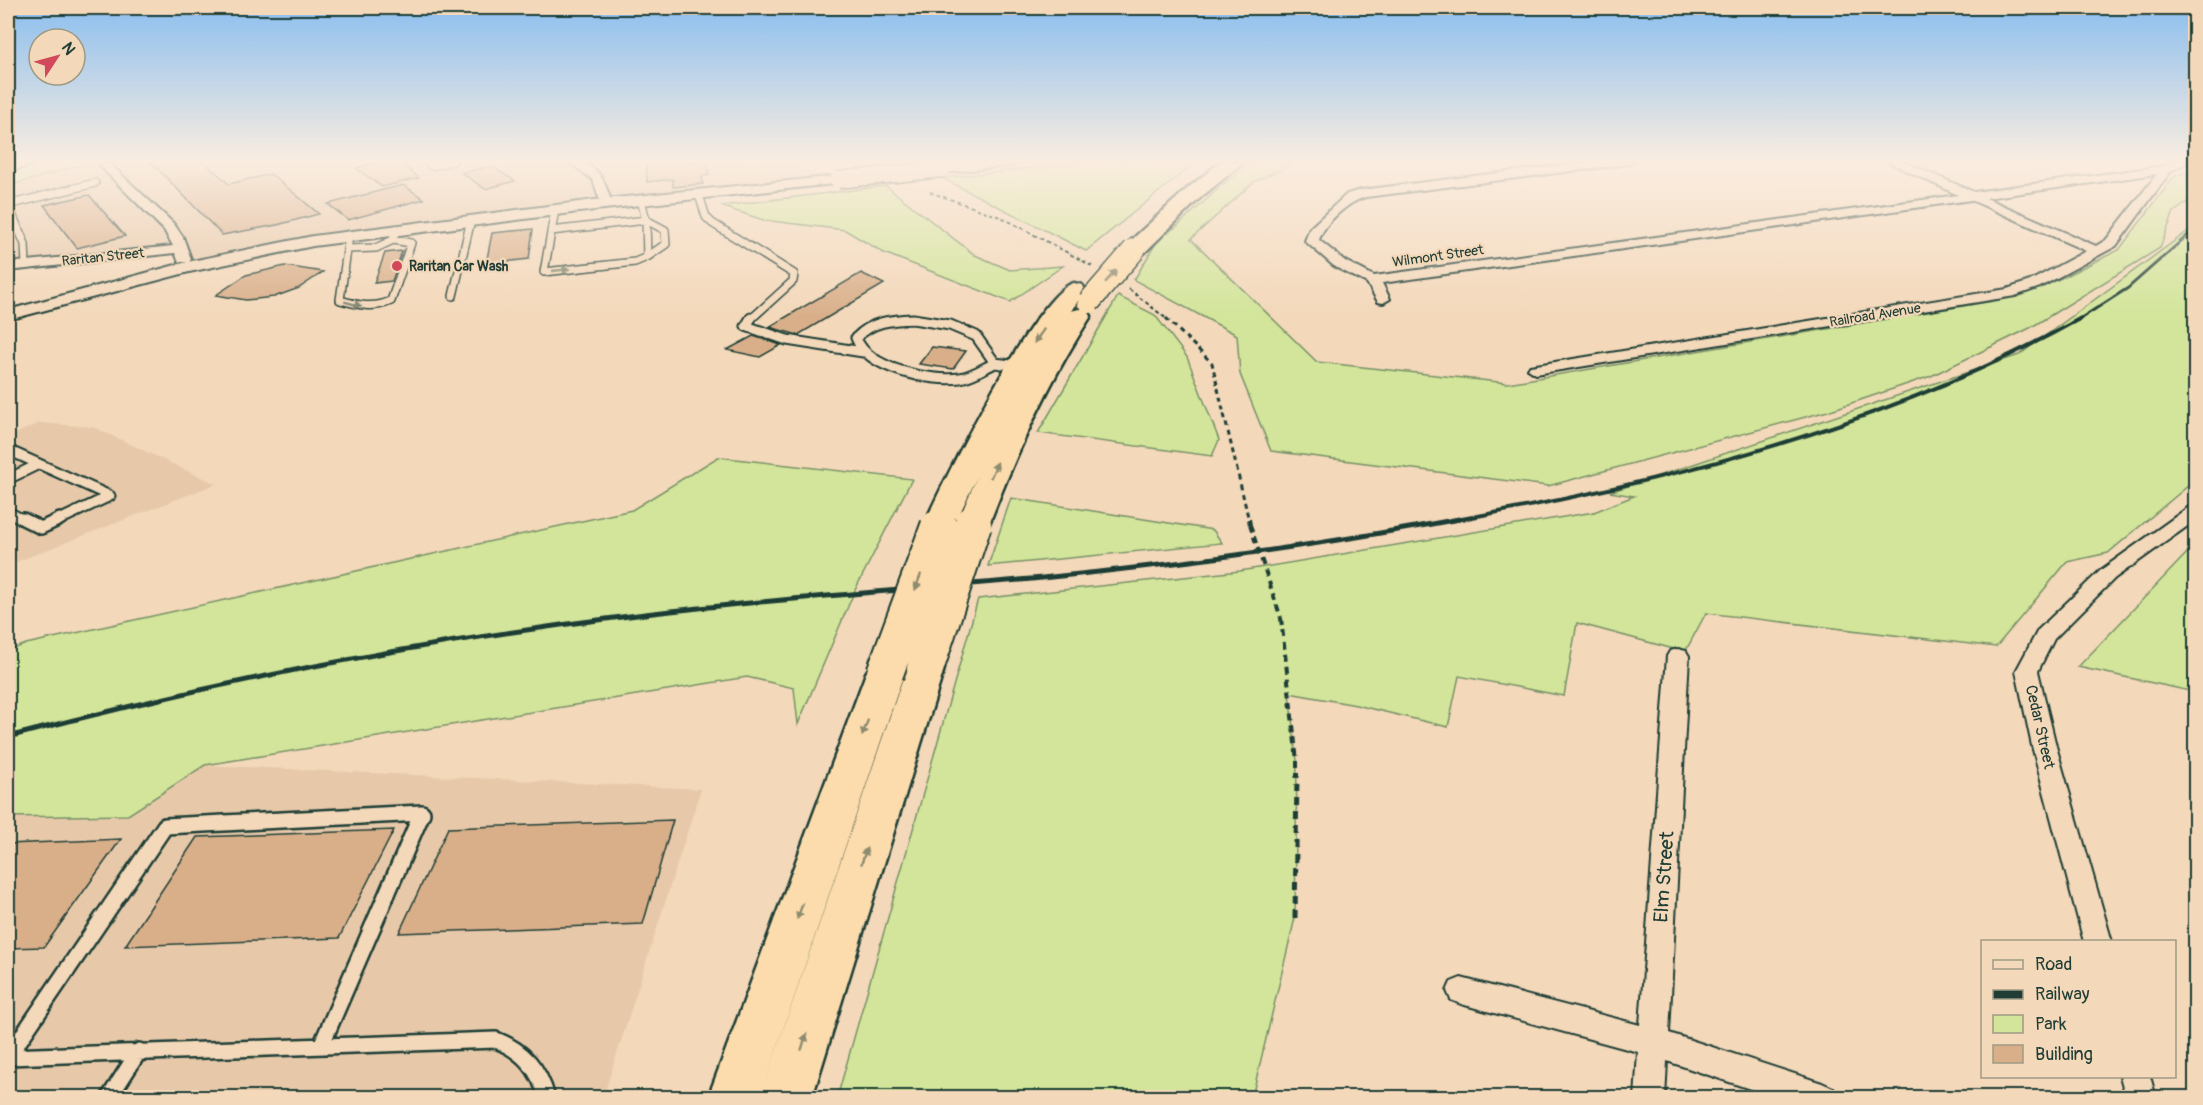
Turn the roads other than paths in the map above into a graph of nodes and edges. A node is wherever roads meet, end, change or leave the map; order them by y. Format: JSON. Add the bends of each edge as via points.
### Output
{"nodes":[{"id":1,"x":11,"y":213,"type":"edge"},
{"id":2,"x":154,"y":213,"type":"edge"},
{"id":3,"x":533,"y":213,"type":"edge"},
{"id":4,"x":555,"y":213,"type":"edge"},
{"id":5,"x":644,"y":213,"type":"edge"},
{"id":6,"x":705,"y":213,"type":"edge"},
{"id":7,"x":1152,"y":213,"type":"edge"},
{"id":8,"x":1168,"y":213,"type":"edge"},
{"id":9,"x":1335,"y":213,"type":"edge"},
{"id":10,"x":1860,"y":213,"type":"edge"},
{"id":11,"x":2009,"y":213,"type":"edge"},
{"id":12,"x":2134,"y":213,"type":"edge"},
{"id":13,"x":471,"y":220,"type":"junction"},
{"id":14,"x":646,"y":220,"type":"junction"},
{"id":15,"x":551,"y":231,"type":"junction"},
{"id":16,"x":394,"y":234,"type":"junction"},
{"id":17,"x":348,"y":242,"type":"junction"},
{"id":18,"x":1126,"y":245,"type":"junction"},
{"id":19,"x":180,"y":249,"type":"junction"},
{"id":20,"x":2097,"y":251,"type":"junction"},
{"id":21,"x":647,"y":257,"type":"junction"},
{"id":22,"x":26,"y":266,"type":"junction"},
{"id":23,"x":8,"y":267,"type":"edge"},
{"id":24,"x":187,"y":267,"type":"junction"},
{"id":25,"x":1373,"y":280,"type":"junction"},
{"id":26,"x":453,"y":296,"type":"dead end"},
{"id":27,"x":1082,"y":296,"type":"junction"},
{"id":28,"x":67,"y":297,"type":"junction"},
{"id":29,"x":1383,"y":299,"type":"dead end"},
{"id":30,"x":8,"y":301,"type":"edge"},
{"id":31,"x":8,"y":315,"type":"edge"},
{"id":32,"x":863,"y":352,"type":"junction"},
{"id":33,"x":1007,"y":364,"type":"junction"},
{"id":34,"x":1536,"y":369,"type":"dead end"},
{"id":35,"x":8,"y":450,"type":"edge"},
{"id":36,"x":39,"y":464,"type":"junction"},
{"id":37,"x":8,"y":479,"type":"edge"},
{"id":38,"x":2196,"y":511,"type":"edge"},
{"id":39,"x":8,"y":512,"type":"edge"},
{"id":40,"x":1678,"y":656,"type":"dead end"},
{"id":41,"x":905,"y":671,"type":"junction"},
{"id":42,"x":2097,"y":940,"type":"edge"},
{"id":43,"x":1461,"y":991,"type":"dead end"},
{"id":44,"x":1653,"y":1042,"type":"junction"},
{"id":45,"x":321,"y":1046,"type":"junction"},
{"id":46,"x":139,"y":1051,"type":"junction"},
{"id":47,"x":8,"y":1057,"type":"edge"},
{"id":48,"x":2135,"y":1078,"type":"edge"},
{"id":49,"x":109,"y":1098,"type":"edge"},
{"id":50,"x":547,"y":1098,"type":"edge"},
{"id":51,"x":734,"y":1098,"type":"edge"},
{"id":52,"x":786,"y":1098,"type":"edge"},
{"id":53,"x":1650,"y":1098,"type":"edge"},
{"id":54,"x":1822,"y":1098,"type":"edge"},
{"id":55,"x":2141,"y":1098,"type":"edge"}],
"edges":[{"from":1,"to":22,"type":"lane","via":[[25,244]]},
{"from":2,"to":19,"type":"street","via":[[169,227]]},
{"from":3,"to":13,"type":"street","name":"Raritan Street"},
{"from":4,"to":15,"type":"lane"},
{"from":5,"to":14,"type":"lane"},
{"from":6,"to":32,"type":"lane","via":[[712,223],[794,274],[793,281],[746,326],[787,340]]},
{"from":7,"to":18,"type":"highway"},
{"from":8,"to":18,"type":"highway"},
{"from":9,"to":25,"type":"street","via":[[1315,231],[1312,241],[1350,272]]},
{"from":10,"to":25,"type":"street","name":"Wilmont Street"},
{"from":11,"to":20,"type":"street"},
{"from":12,"to":20,"type":"street","name":"Railroad Avenue","via":[[2111,243]]},
{"from":13,"to":16,"type":"street","name":"Raritan Street"},
{"from":13,"to":26,"type":"lane"},
{"from":14,"to":15,"type":"lane"},
{"from":14,"to":21,"type":"lane"},
{"from":14,"to":21,"type":"lane","via":[[665,231],[666,240]]},
{"from":15,"to":21,"type":"lane","one_way":true,"via":[[544,272]]},
{"from":16,"to":17,"type":"street","name":"Raritan Street"},
{"from":17,"to":16,"type":"lane","one_way":true,"via":[[340,300],[375,307],[391,301],[411,243]]},
{"from":17,"to":24,"type":"street","name":"Raritan Street","via":[[273,248]]},
{"from":18,"to":27,"type":"highway","bridge":true},
{"from":19,"to":22,"type":"street","name":"Raritan Street"},
{"from":19,"to":24,"type":"street"},
{"from":20,"to":34,"type":"street","name":"Railroad Avenue","via":[[2010,293]]},
{"from":22,"to":23,"type":"street","name":"Raritan Street"},
{"from":24,"to":28,"type":"street","name":"Raritan Street"},
{"from":25,"to":29,"type":"street"},
{"from":27,"to":33,"type":"highway","one_way":true},
{"from":41,"to":27,"type":"highway","one_way":true,"bridge":true,"via":[[1017,421]]},
{"from":28,"to":30,"type":"street"},
{"from":28,"to":31,"type":"street","name":"Raritan Street"},
{"from":32,"to":33,"type":"lane","via":[[885,366],[947,379],[964,378]]},
{"from":32,"to":33,"type":"lane","via":[[856,343],[861,331],[893,319],[919,318],[966,330]]},
{"from":33,"to":41,"type":"highway","one_way":true,"bridge":true,"via":[[939,527]]},
{"from":35,"to":36,"type":"lane"},
{"from":36,"to":37,"type":"lane"},
{"from":36,"to":39,"type":"lane","via":[[110,496],[41,528]]},
{"from":38,"to":42,"type":"street","name":"Cedar Street","via":[[2108,574],[2045,635],[2027,671]]},
{"from":40,"to":44,"type":"street","name":"Elm Street"},
{"from":41,"to":51,"type":"highway","one_way":true},
{"from":52,"to":41,"type":"highway","one_way":true},
{"from":43,"to":44,"type":"street"},
{"from":44,"to":53,"type":"street","name":"Elm Street"},
{"from":44,"to":54,"type":"street"},
{"from":45,"to":46,"type":"lane"},
{"from":45,"to":47,"type":"lane","via":[[422,813],[165,826]]},
{"from":45,"to":50,"type":"lane","via":[[496,1040],[527,1055],[537,1069]]},
{"from":46,"to":47,"type":"lane"},
{"from":46,"to":49,"type":"lane"},
{"from":48,"to":55,"type":"street"}]}
